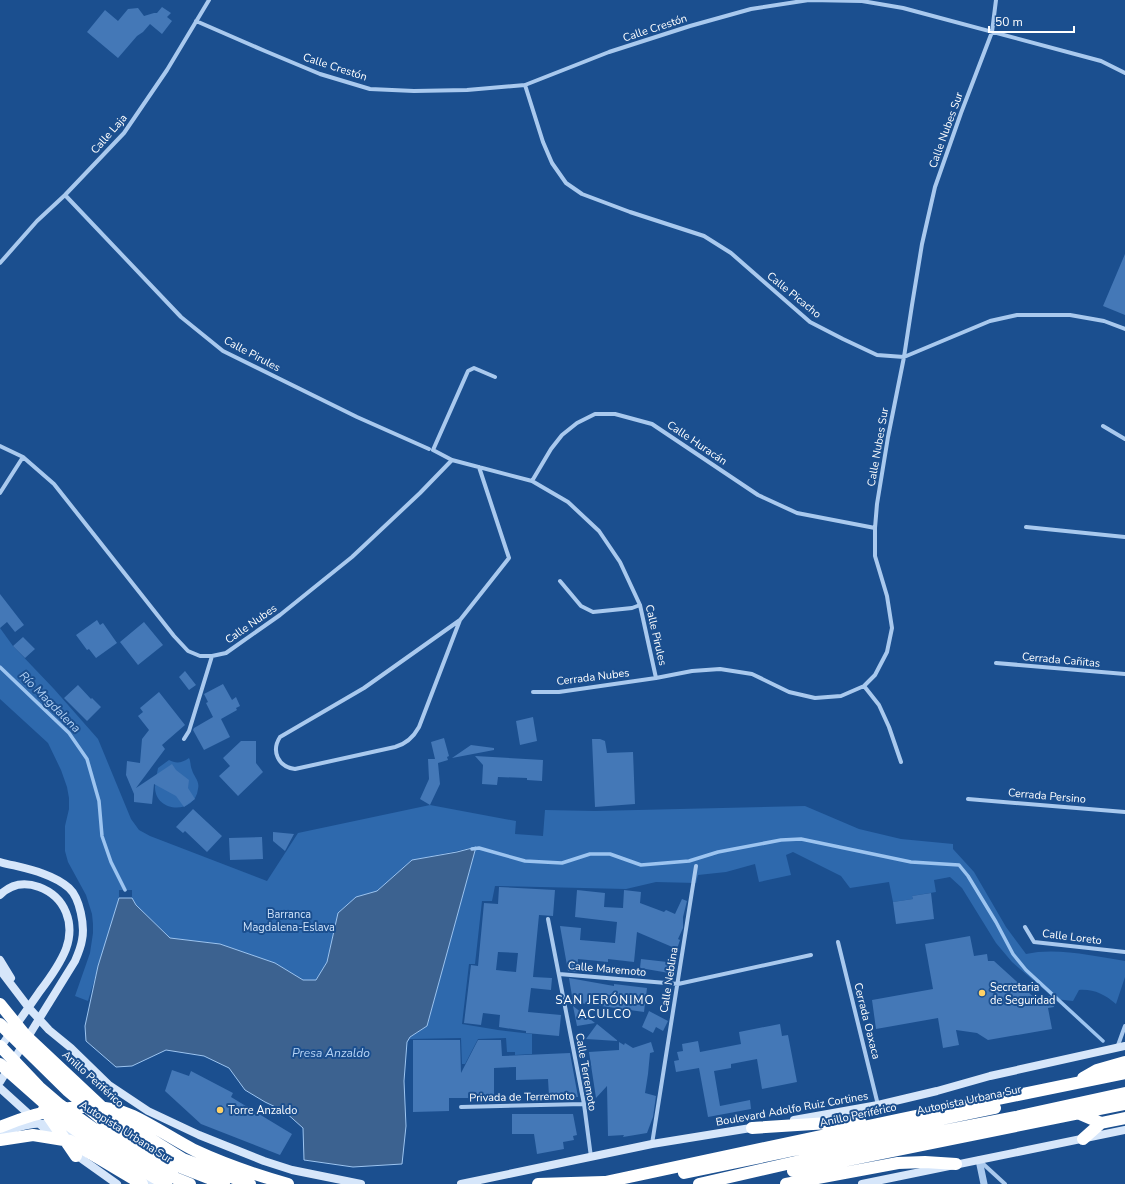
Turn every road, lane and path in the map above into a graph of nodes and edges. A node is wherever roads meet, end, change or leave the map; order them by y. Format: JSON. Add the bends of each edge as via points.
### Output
{"nodes":[{"id":1,"x":208,"y":0,"type":"edge"},
{"id":2,"x":996,"y":0,"type":"edge"},
{"id":3,"x":196,"y":21,"type":"junction"},
{"id":4,"x":992,"y":32,"type":"junction"},
{"id":5,"x":1125,"y":73,"type":"edge"},
{"id":6,"x":524,"y":85,"type":"junction"},
{"id":7,"x":65,"y":195,"type":"junction"},
{"id":8,"x":0,"y":263,"type":"edge"},
{"id":9,"x":1125,"y":329,"type":"edge"},
{"id":10,"x":904,"y":357,"type":"junction"},
{"id":11,"x":495,"y":377,"type":"dead end"},
{"id":12,"x":1102,"y":426,"type":"dead end"},
{"id":13,"x":1125,"y":438,"type":"edge"},
{"id":14,"x":0,"y":446,"type":"edge"},
{"id":15,"x":431,"y":449,"type":"junction"},
{"id":16,"x":23,"y":457,"type":"junction"},
{"id":17,"x":452,"y":460,"type":"junction"},
{"id":18,"x":479,"y":467,"type":"junction"},
{"id":19,"x":532,"y":482,"type":"junction"},
{"id":20,"x":0,"y":493,"type":"edge"},
{"id":21,"x":1026,"y":527,"type":"dead end"},
{"id":22,"x":875,"y":528,"type":"junction"},
{"id":23,"x":1125,"y":537,"type":"edge"},
{"id":24,"x":560,"y":581,"type":"dead end"},
{"id":25,"x":640,"y":605,"type":"junction"},
{"id":26,"x":460,"y":620,"type":"junction"},
{"id":27,"x":212,"y":656,"type":"junction"},
{"id":28,"x":996,"y":663,"type":"dead end"},
{"id":29,"x":1125,"y":674,"type":"edge"},
{"id":30,"x":656,"y":678,"type":"junction"},
{"id":31,"x":864,"y":686,"type":"junction"},
{"id":32,"x":533,"y":692,"type":"dead end"},
{"id":33,"x":184,"y":739,"type":"dead end"},
{"id":34,"x":900,"y":762,"type":"dead end"},
{"id":35,"x":968,"y":799,"type":"dead end"},
{"id":36,"x":1125,"y":812,"type":"edge"},
{"id":37,"x":0,"y":862,"type":"edge"},
{"id":38,"x":696,"y":866,"type":"dead end"},
{"id":39,"x":0,"y":895,"type":"edge"},
{"id":40,"x":548,"y":919,"type":"dead end"},
{"id":41,"x":1025,"y":926,"type":"dead end"},
{"id":42,"x":838,"y":942,"type":"dead end"},
{"id":43,"x":1125,"y":952,"type":"edge"},
{"id":44,"x":811,"y":955,"type":"dead end"},
{"id":45,"x":0,"y":960,"type":"edge"},
{"id":46,"x":0,"y":970,"type":"edge"},
{"id":47,"x":559,"y":974,"type":"junction"},
{"id":48,"x":678,"y":984,"type":"junction"},
{"id":49,"x":19,"y":995,"type":"junction"},
{"id":50,"x":0,"y":1004,"type":"edge"},
{"id":51,"x":0,"y":1024,"type":"edge"},
{"id":52,"x":1125,"y":1026,"type":"edge"},
{"id":53,"x":0,"y":1047,"type":"edge"},
{"id":54,"x":1121,"y":1047,"type":"edge"},
{"id":55,"x":1125,"y":1062,"type":"edge"},
{"id":56,"x":0,"y":1064,"type":"edge"},
{"id":57,"x":1125,"y":1073,"type":"edge"},
{"id":58,"x":1125,"y":1081,"type":"edge"},
{"id":59,"x":0,"y":1082,"type":"edge"},
{"id":60,"x":1072,"y":1084,"type":"junction"},
{"id":61,"x":0,"y":1088,"type":"edge"},
{"id":62,"x":1125,"y":1093,"type":"edge"},
{"id":63,"x":32,"y":1094,"type":"junction"},
{"id":64,"x":584,"y":1104,"type":"junction"},
{"id":65,"x":1125,"y":1104,"type":"edge"},
{"id":66,"x":878,"y":1105,"type":"junction"},
{"id":67,"x":461,"y":1108,"type":"dead end"},
{"id":68,"x":1080,"y":1114,"type":"junction"},
{"id":69,"x":1125,"y":1118,"type":"edge"},
{"id":70,"x":901,"y":1119,"type":"junction"},
{"id":71,"x":1101,"y":1123,"type":"junction"},
{"id":72,"x":0,"y":1127,"type":"edge"},
{"id":73,"x":752,"y":1128,"type":"junction"},
{"id":74,"x":44,"y":1129,"type":"junction"},
{"id":75,"x":1125,"y":1130,"type":"edge"},
{"id":76,"x":0,"y":1133,"type":"edge"},
{"id":77,"x":0,"y":1136,"type":"edge"},
{"id":78,"x":1083,"y":1139,"type":"junction"},
{"id":79,"x":0,"y":1140,"type":"edge"},
{"id":80,"x":652,"y":1144,"type":"junction"},
{"id":81,"x":76,"y":1156,"type":"junction"},
{"id":82,"x":591,"y":1157,"type":"junction"},
{"id":83,"x":979,"y":1160,"type":"junction"},
{"id":84,"x":956,"y":1164,"type":"junction"},
{"id":85,"x":647,"y":1181,"type":"junction"},
{"id":86,"x":117,"y":1184,"type":"edge"},
{"id":87,"x":142,"y":1184,"type":"edge"},
{"id":88,"x":154,"y":1184,"type":"edge"},
{"id":89,"x":166,"y":1184,"type":"edge"},
{"id":90,"x":190,"y":1184,"type":"edge"},
{"id":91,"x":224,"y":1184,"type":"edge"},
{"id":92,"x":250,"y":1184,"type":"edge"},
{"id":93,"x":288,"y":1184,"type":"edge"},
{"id":94,"x":361,"y":1184,"type":"edge"},
{"id":95,"x":461,"y":1184,"type":"edge"},
{"id":96,"x":538,"y":1184,"type":"edge"},
{"id":97,"x":596,"y":1184,"type":"edge"},
{"id":98,"x":631,"y":1184,"type":"edge"},
{"id":99,"x":699,"y":1184,"type":"edge"},
{"id":100,"x":732,"y":1184,"type":"edge"},
{"id":101,"x":786,"y":1184,"type":"edge"},
{"id":102,"x":862,"y":1184,"type":"edge"},
{"id":103,"x":984,"y":1184,"type":"edge"},
{"id":104,"x":1004,"y":1184,"type":"edge"}],
"edges":[{"from":1,"to":3,"type":"street","name":"Calle Laja"},
{"from":2,"to":4,"type":"street","name":"Calle Nubes Sur"},
{"from":3,"to":6,"type":"street","name":"Calle Crestón","via":[[320,74],[370,89],[460,90]]},
{"from":3,"to":7,"type":"street","name":"Calle Laja","via":[[167,70],[124,133]]},
{"from":4,"to":5,"type":"street","name":"Calle Crestón","via":[[1101,61]]},
{"from":4,"to":6,"type":"street","name":"Calle Crestón","via":[[903,8],[862,0],[809,0],[751,9],[690,26],[609,52]]},
{"from":4,"to":10,"type":"street","name":"Calle Nubes Sur","via":[[936,187],[922,244]]},
{"from":6,"to":10,"type":"street","name":"Calle Picacho","via":[[552,163],[566,183],[582,194],[704,236],[731,253],[810,322],[877,355]]},
{"from":7,"to":8,"type":"street","name":"Calle Laja","via":[[37,221]]},
{"from":7,"to":15,"type":"street","name":"Calle Pirules","via":[[181,317],[223,351],[357,417]]},
{"from":9,"to":10,"type":"street","name":"Calle Picacho","via":[[1104,321],[1070,314],[1017,316],[990,321]]},
{"from":10,"to":22,"type":"street","name":"Calle Nubes Sur","via":[[888,437]]},
{"from":11,"to":15,"type":"street","via":[[474,368],[468,371]]},
{"from":12,"to":13,"type":"street"},
{"from":14,"to":16,"type":"street","name":"Calle Nubes"},
{"from":15,"to":17,"type":"street","name":"Calle Pirules"},
{"from":16,"to":20,"type":"street"},
{"from":16,"to":27,"type":"street","name":"Calle Nubes","via":[[54,484],[188,651],[200,656]]},
{"from":17,"to":18,"type":"street","name":"Calle Pirules"},
{"from":17,"to":27,"type":"street","name":"Calle Nubes","via":[[387,526],[317,587],[226,653]]},
{"from":18,"to":19,"type":"street","name":"Calle Pirules"},
{"from":18,"to":26,"type":"street","via":[[509,558]]},
{"from":19,"to":22,"type":"street","name":"Calle Huracán","via":[[562,435],[577,423],[595,414],[615,414],[652,424],[758,495],[797,513]]},
{"from":19,"to":25,"type":"street","name":"Calle Pirules","via":[[568,502],[599,531],[620,562]]},
{"from":21,"to":23,"type":"street"},
{"from":22,"to":31,"type":"street","name":"Calle Nubes Sur","via":[[875,556],[887,596],[892,628],[887,652],[875,675]]},
{"from":24,"to":25,"type":"street","via":[[581,606],[592,612]]},
{"from":25,"to":30,"type":"street","name":"Calle Pirules"},
{"from":26,"to":26,"type":"street","via":[[364,688],[280,737],[276,750],[281,764],[295,770],[395,747],[411,739],[419,727]]},
{"from":27,"to":33,"type":"street"},
{"from":28,"to":29,"type":"street","name":"Cerrada Cañitas"},
{"from":30,"to":31,"type":"street","name":"Calle Nubes Sur","via":[[692,671],[731,670],[752,674],[790,692],[815,698],[840,696]]},
{"from":30,"to":32,"type":"street","name":"Cerrada Nubes","via":[[560,692]]},
{"from":31,"to":34,"type":"street","via":[[879,705]]},
{"from":35,"to":36,"type":"street","name":"Cerrada Persino"},
{"from":37,"to":59,"type":"main road","via":[[51,877],[70,888],[82,920],[82,940],[75,961]]},
{"from":38,"to":48,"type":"street","name":"Calle Neblina"},
{"from":39,"to":53,"type":"main road","via":[[9,887],[19,884],[39,887],[54,895],[63,905],[69,919],[70,933],[66,950],[57,966]]},
{"from":40,"to":47,"type":"street","name":"Calle Terremoto"},
{"from":41,"to":43,"type":"street","name":"Calle Loreto","via":[[1034,942]]},
{"from":42,"to":66,"type":"street","name":"Cerrada Oaxaca"},
{"from":44,"to":48,"type":"street","name":"Calle Maremoto"},
{"from":45,"to":49,"type":"main road"},
{"from":46,"to":49,"type":"main road"},
{"from":47,"to":48,"type":"street","name":"Calle Maremoto"},
{"from":47,"to":64,"type":"street","name":"Calle Terremoto"},
{"from":48,"to":80,"type":"street","name":"Calle Neblina"},
{"from":49,"to":94,"type":"main road","via":[[49,1030],[109,1085],[148,1111],[264,1161],[292,1170]]},
{"from":50,"to":92,"type":"highway","name":"Anillo Periférico","via":[[26,1036],[107,1112],[183,1159]]},
{"from":51,"to":91,"type":"highway","name":"Autopista Urbana Sur","via":[[68,1091],[101,1119],[180,1166]]},
{"from":52,"to":54,"type":"street"},
{"from":53,"to":90,"type":"highway","name":"Autopista Urbana Sur","via":[[60,1105],[175,1178]]},
{"from":54,"to":66,"type":"main road","name":"Boulevard Adolfo Ruiz Cortines","via":[[990,1076]]},
{"from":55,"to":60,"type":"highway","via":[[1097,1070]]},
{"from":56,"to":63,"type":"highway"},
{"from":57,"to":60,"type":"highway","name":"Anillo Periférico"},
{"from":58,"to":85,"type":"highway","name":"Autopista Urbana Sur"},
{"from":60,"to":70,"type":"highway","name":"Anillo Periférico"},
{"from":61,"to":74,"type":"main road"},
{"from":62,"to":99,"type":"highway","via":[[861,1147]]},
{"from":63,"to":81,"type":"highway"},
{"from":63,"to":89,"type":"highway","via":[[90,1140]]},
{"from":64,"to":67,"type":"street","name":"Privada de Terremoto"},
{"from":64,"to":82,"type":"street","name":"Calle Terremoto"},
{"from":65,"to":68,"type":"highway"},
{"from":66,"to":73,"type":"main road","name":"Boulevard Adolfo Ruiz Cortines"},
{"from":68,"to":71,"type":"highway"},
{"from":68,"to":100,"type":"highway","via":[[870,1154]]},
{"from":69,"to":71,"type":"highway"},
{"from":70,"to":73,"type":"highway"},
{"from":70,"to":97,"type":"highway","name":"Anillo Periférico"},
{"from":71,"to":78,"type":"highway"},
{"from":72,"to":93,"type":"highway","via":[[73,1107],[109,1109],[131,1115],[193,1149],[229,1165]]},
{"from":73,"to":80,"type":"main road","name":"Boulevard Adolfo Ruiz Cortines"},
{"from":74,"to":77,"type":"main road"},
{"from":74,"to":81,"type":"main road"},
{"from":75,"to":78,"type":"main road"},
{"from":76,"to":88,"type":"main road","via":[[35,1123],[59,1127]]},
{"from":78,"to":83,"type":"main road"},
{"from":79,"to":87,"type":"highway","via":[[33,1135],[70,1141]]},
{"from":80,"to":82,"type":"main road","name":"Boulevard Adolfo Ruiz Cortines"},
{"from":81,"to":86,"type":"main road"},
{"from":82,"to":95,"type":"main road","name":"Boulevard Adolfo Ruiz Cortines"},
{"from":83,"to":84,"type":"main road"},
{"from":83,"to":103,"type":"street"},
{"from":83,"to":104,"type":"street"},
{"from":84,"to":101,"type":"highway","via":[[898,1163]]},
{"from":84,"to":102,"type":"main road"},
{"from":85,"to":96,"type":"highway"},
{"from":85,"to":98,"type":"highway","name":"Autopista Urbana Sur"}]}
